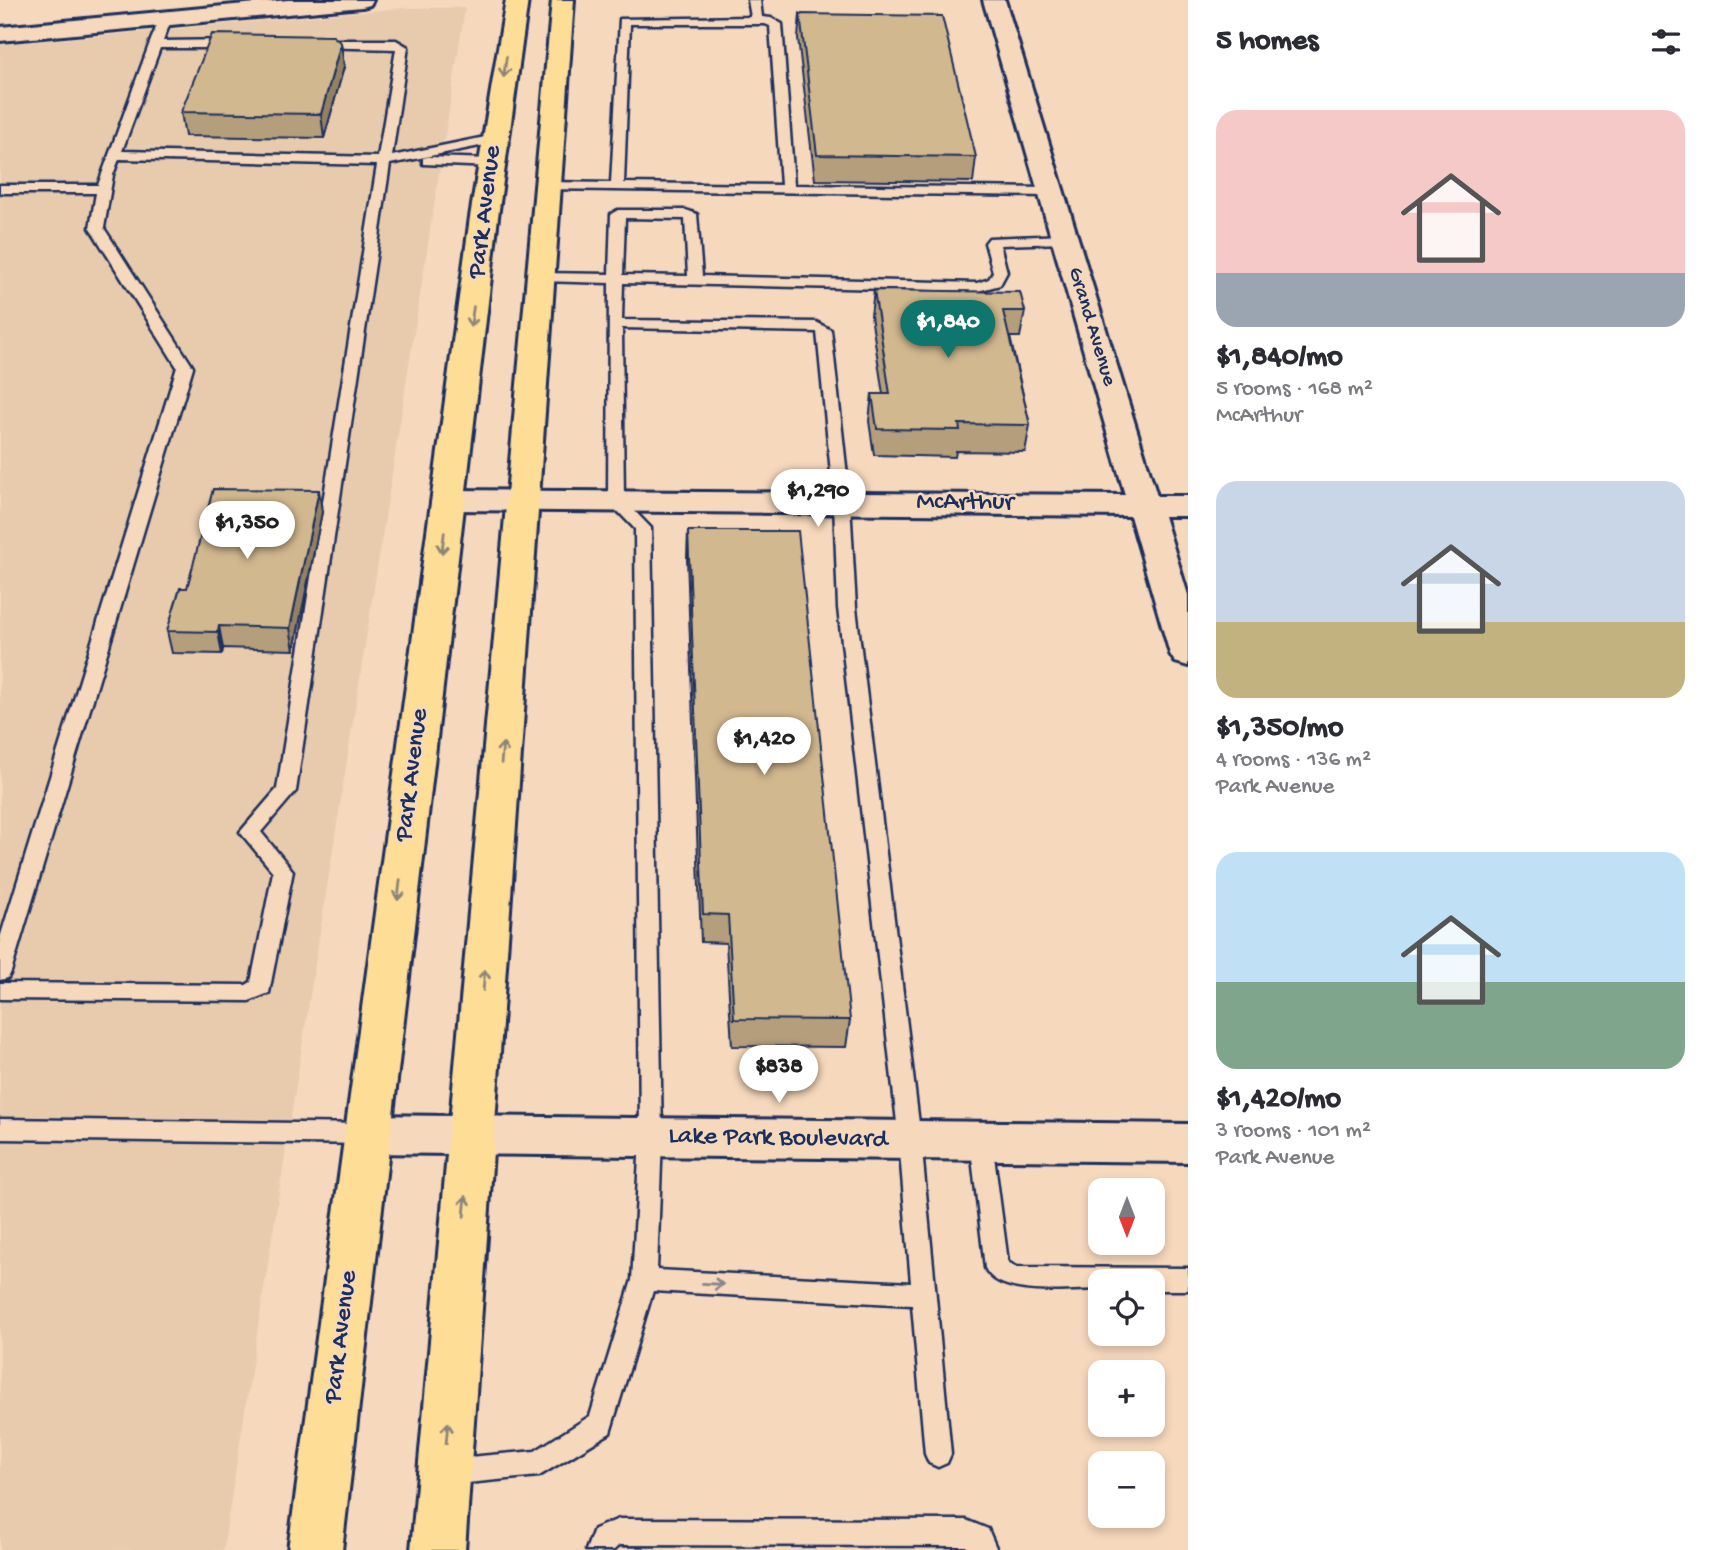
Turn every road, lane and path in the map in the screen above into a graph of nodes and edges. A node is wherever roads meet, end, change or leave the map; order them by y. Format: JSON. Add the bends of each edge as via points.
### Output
{"nodes":[{"id":1,"x":362,"y":0,"type":"edge"},
{"id":2,"x":517,"y":0,"type":"edge"},
{"id":3,"x":563,"y":0,"type":"edge"},
{"id":4,"x":754,"y":0,"type":"edge"},
{"id":5,"x":993,"y":0,"type":"edge"},
{"id":6,"x":46,"y":6,"type":"dead end"},
{"id":7,"x":166,"y":18,"type":"junction"},
{"id":8,"x":757,"y":20,"type":"junction"},
{"id":9,"x":38,"y":31,"type":"junction"},
{"id":10,"x":2,"y":38,"type":"edge"},
{"id":11,"x":248,"y":44,"type":"edge"},
{"id":12,"x":302,"y":44,"type":"edge"},
{"id":13,"x":155,"y":45,"type":"junction"},
{"id":14,"x":493,"y":151,"type":"junction"},
{"id":15,"x":113,"y":155,"type":"junction"},
{"id":16,"x":391,"y":160,"type":"junction"},
{"id":17,"x":548,"y":186,"type":"junction"},
{"id":18,"x":617,"y":187,"type":"junction"},
{"id":19,"x":0,"y":189,"type":"edge"},
{"id":20,"x":104,"y":189,"type":"junction"},
{"id":21,"x":788,"y":189,"type":"junction"},
{"id":22,"x":1051,"y":192,"type":"junction"},
{"id":23,"x":1065,"y":239,"type":"junction"},
{"id":24,"x":540,"y":276,"type":"junction"},
{"id":25,"x":615,"y":278,"type":"junction"},
{"id":26,"x":695,"y":278,"type":"junction"},
{"id":27,"x":615,"y":324,"type":"junction"},
{"id":28,"x":448,"y":500,"type":"junction"},
{"id":29,"x":522,"y":501,"type":"junction"},
{"id":30,"x":616,"y":501,"type":"junction"},
{"id":31,"x":842,"y":503,"type":"junction"},
{"id":32,"x":1144,"y":505,"type":"junction"},
{"id":33,"x":1188,"y":506,"type":"edge"},
{"id":34,"x":1188,"y":654,"type":"edge"},
{"id":35,"x":0,"y":972,"type":"edge"},
{"id":36,"x":0,"y":990,"type":"edge"},
{"id":37,"x":0,"y":1129,"type":"edge"},
{"id":38,"x":368,"y":1134,"type":"junction"},
{"id":39,"x":471,"y":1135,"type":"junction"},
{"id":40,"x":651,"y":1137,"type":"junction"},
{"id":41,"x":910,"y":1140,"type":"junction"},
{"id":42,"x":981,"y":1141,"type":"junction"},
{"id":43,"x":1188,"y":1143,"type":"edge"},
{"id":44,"x":1188,"y":1279,"type":"edge"},
{"id":45,"x":645,"y":1280,"type":"junction"},
{"id":46,"x":924,"y":1295,"type":"junction"},
{"id":47,"x":938,"y":1454,"type":"dead end"},
{"id":48,"x":444,"y":1472,"type":"junction"},
{"id":49,"x":315,"y":1550,"type":"edge"},
{"id":50,"x":438,"y":1550,"type":"edge"},
{"id":51,"x":600,"y":1550,"type":"edge"},
{"id":52,"x":983,"y":1550,"type":"edge"}],
"edges":[{"from":1,"to":7,"type":"street"},
{"from":2,"to":14,"type":"main road","name":"Park Avenue","one_way":true},
{"from":3,"to":17,"type":"main road"},
{"from":4,"to":8,"type":"lane"},
{"from":5,"to":22,"type":"street","name":"Grand Avenue"},
{"from":6,"to":9,"type":"street"},
{"from":7,"to":9,"type":"street"},
{"from":7,"to":13,"type":"lane"},
{"from":8,"to":18,"type":"lane","via":[[624,21]]},
{"from":8,"to":21,"type":"lane","via":[[776,24]]},
{"from":9,"to":10,"type":"street"},
{"from":11,"to":13,"type":"lane"},
{"from":12,"to":16,"type":"lane","via":[[402,47]]},
{"from":13,"to":15,"type":"lane"},
{"from":14,"to":16,"type":"lane"},
{"from":14,"to":16,"type":"lane"},
{"from":14,"to":28,"type":"main road","name":"Park Avenue","one_way":true},
{"from":15,"to":16,"type":"lane"},
{"from":15,"to":20,"type":"lane"},
{"from":16,"to":36,"type":"lane","via":[[286,791],[250,832],[283,870],[261,987],[248,993]]},
{"from":17,"to":18,"type":"lane"},
{"from":17,"to":24,"type":"main road"},
{"from":18,"to":21,"type":"lane"},
{"from":19,"to":20,"type":"lane"},
{"from":20,"to":35,"type":"lane","via":[[97,228],[185,367]]},
{"from":21,"to":22,"type":"lane"},
{"from":22,"to":23,"type":"street","name":"Grand Avenue"},
{"from":23,"to":26,"type":"lane","via":[[994,241],[1000,272],[995,282],[978,287]]},
{"from":23,"to":32,"type":"street","name":"Grand Avenue"},
{"from":24,"to":25,"type":"lane"},
{"from":24,"to":29,"type":"main road"},
{"from":25,"to":26,"type":"lane"},
{"from":25,"to":26,"type":"lane","via":[[617,216],[635,214],[692,217]]},
{"from":25,"to":27,"type":"lane"},
{"from":27,"to":30,"type":"lane"},
{"from":27,"to":31,"type":"lane","via":[[822,328]]},
{"from":28,"to":29,"type":"street","name":"McArthur"},
{"from":28,"to":38,"type":"main road","name":"Park Avenue","one_way":true},
{"from":29,"to":30,"type":"street","name":"McArthur"},
{"from":39,"to":29,"type":"main road","one_way":true},
{"from":30,"to":31,"type":"street","name":"McArthur"},
{"from":30,"to":40,"type":"lane","via":[[643,528]]},
{"from":31,"to":32,"type":"street","name":"McArthur"},
{"from":31,"to":41,"type":"lane","via":[[847,608]]},
{"from":32,"to":33,"type":"street","name":"McArthur"},
{"from":32,"to":34,"type":"street","name":"Grand Avenue"},
{"from":37,"to":38,"type":"lane"},
{"from":38,"to":39,"type":"street","name":"Lake Park Boulevard"},
{"from":38,"to":49,"type":"main road","name":"Park Avenue"},
{"from":39,"to":40,"type":"street","name":"Lake Park Boulevard"},
{"from":48,"to":39,"type":"main road","one_way":true},
{"from":40,"to":41,"type":"street","name":"Lake Park Boulevard"},
{"from":40,"to":45,"type":"lane"},
{"from":41,"to":42,"type":"street","name":"Lake Park Boulevard"},
{"from":41,"to":46,"type":"lane"},
{"from":42,"to":43,"type":"street","name":"Lake Park Boulevard"},
{"from":42,"to":44,"type":"lane","via":[[997,1268],[1005,1275]]},
{"from":45,"to":46,"type":"lane","one_way":true},
{"from":45,"to":48,"type":"lane","via":[[601,1424],[539,1463]]},
{"from":46,"to":47,"type":"lane"},
{"from":48,"to":50,"type":"main road"},
{"from":51,"to":52,"type":"lane","via":[[604,1538],[620,1531],[966,1534],[978,1538]]}]}
